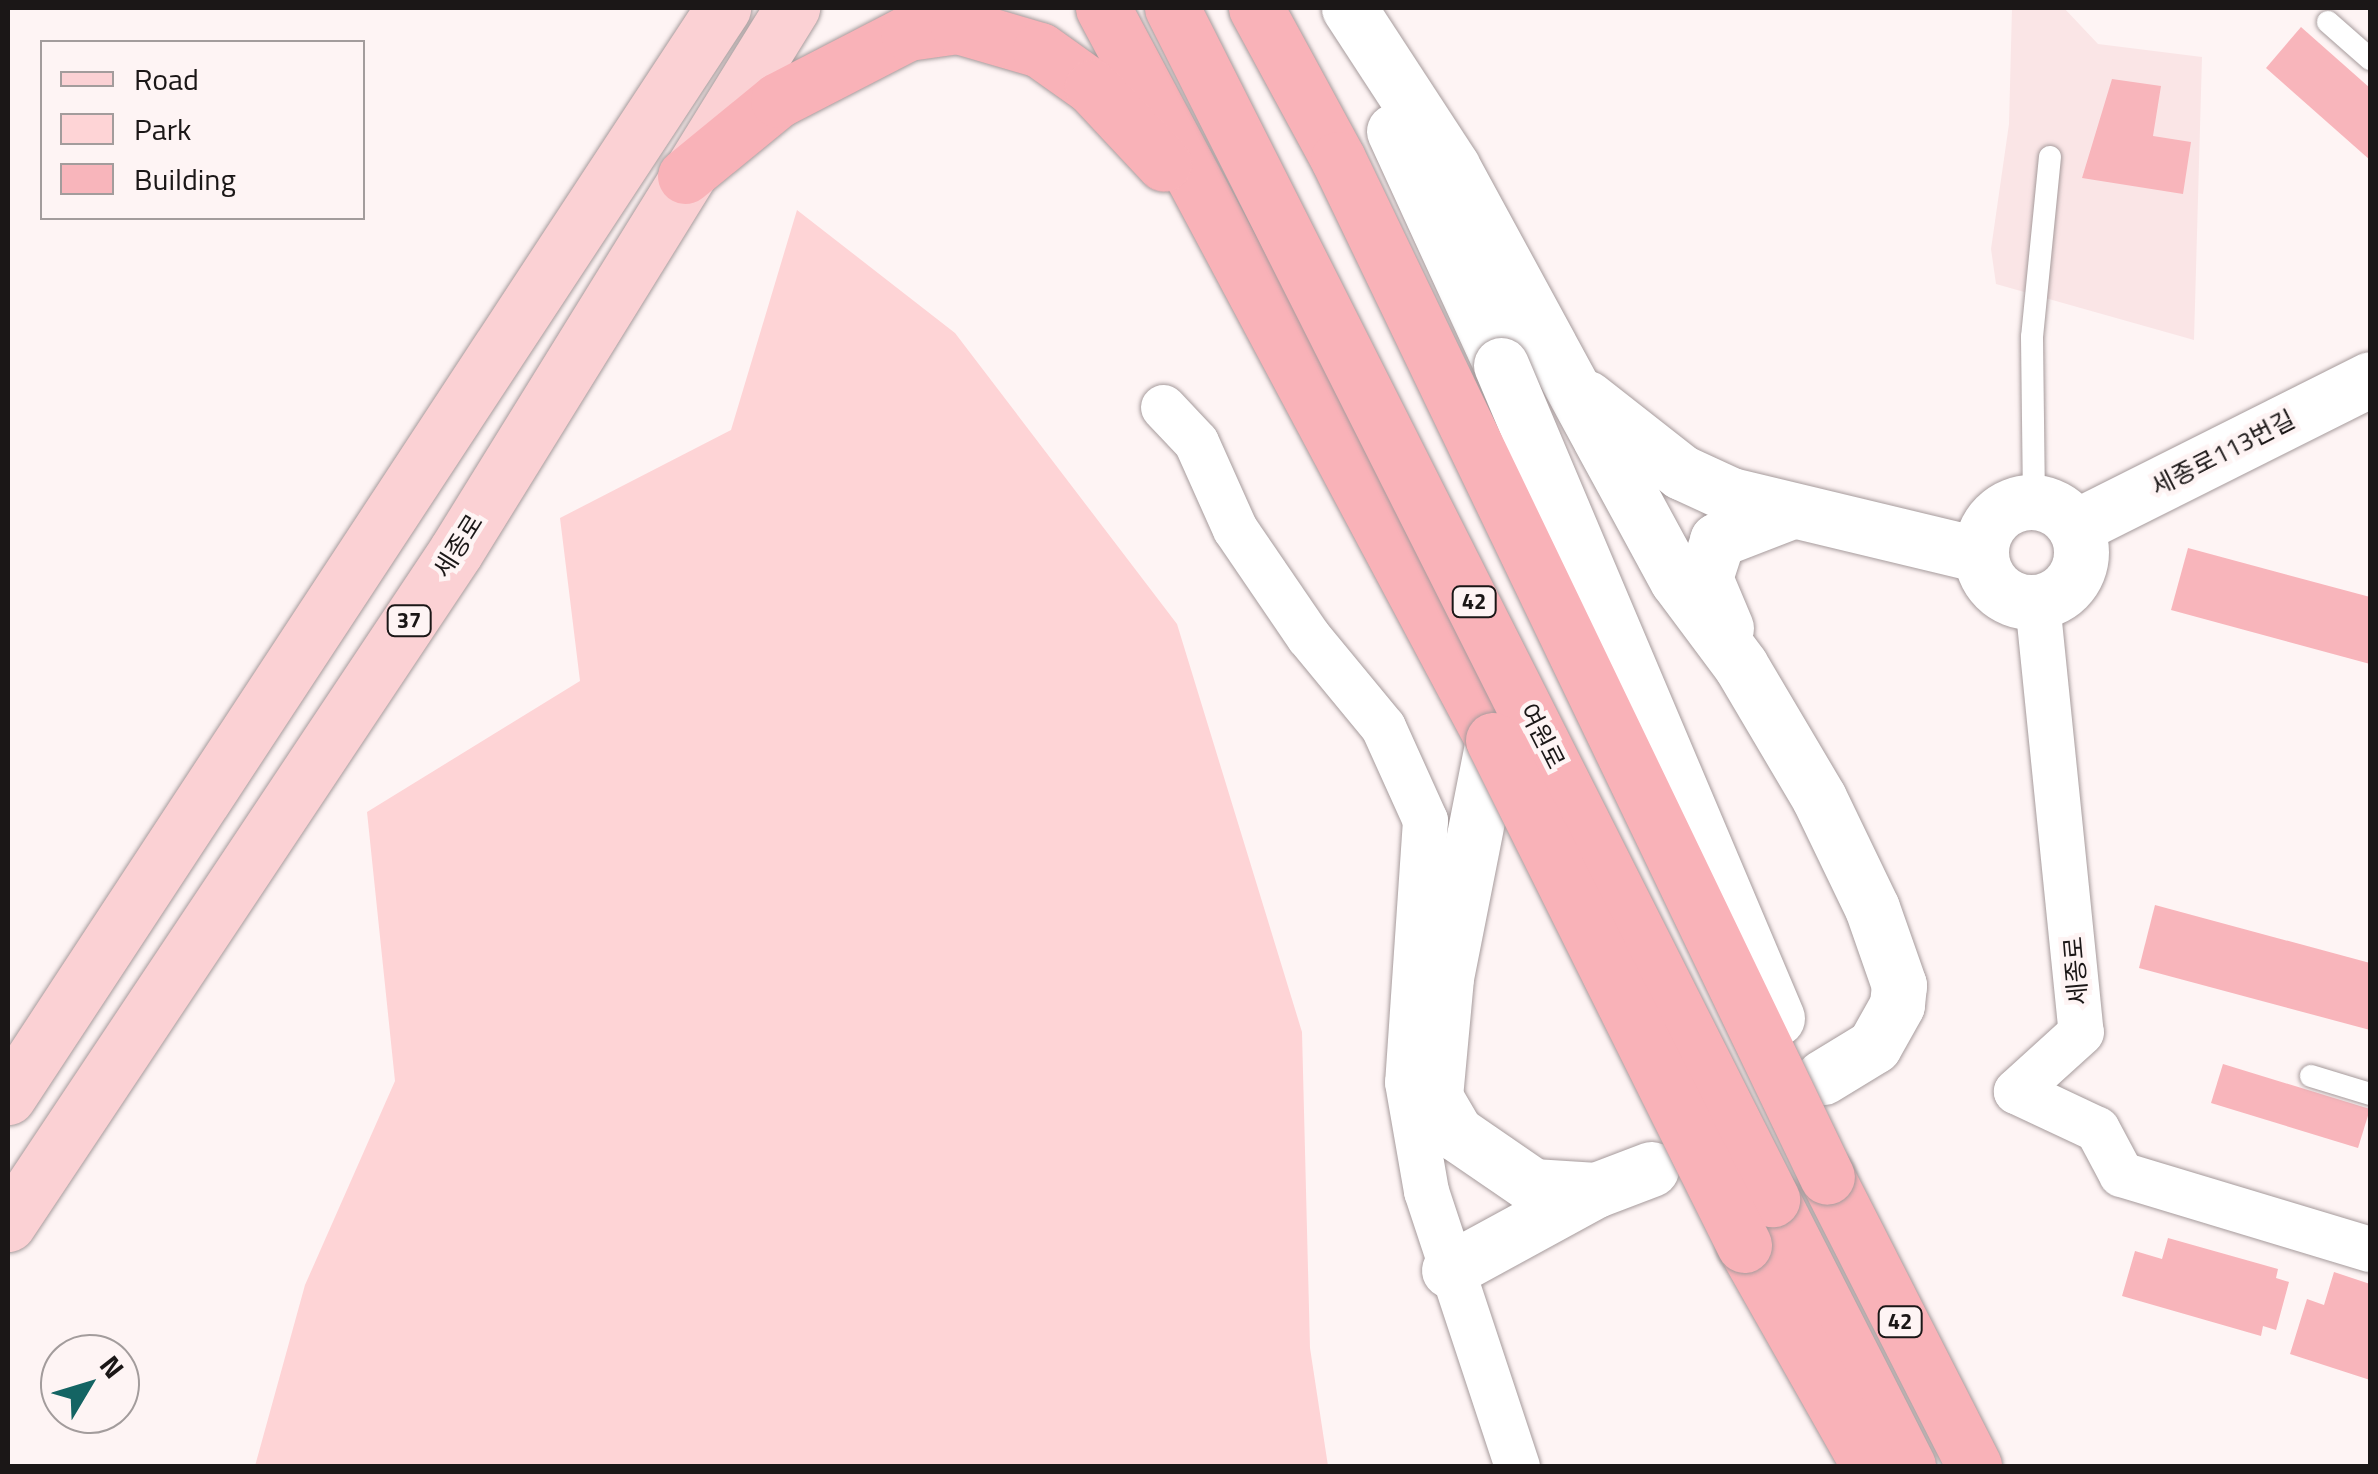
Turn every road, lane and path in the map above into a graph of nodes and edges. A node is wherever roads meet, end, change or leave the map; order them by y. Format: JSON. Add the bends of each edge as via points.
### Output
{"nodes":[{"id":1,"x":690,"y":8,"type":"edge"},
{"id":2,"x":722,"y":8,"type":"edge"},
{"id":3,"x":792,"y":8,"type":"edge"},
{"id":4,"x":1172,"y":8,"type":"edge"},
{"id":5,"x":1256,"y":8,"type":"edge"},
{"id":6,"x":1338,"y":8,"type":"edge"},
{"id":7,"x":1349,"y":8,"type":"edge"},
{"id":8,"x":1107,"y":13,"type":"edge"},
{"id":9,"x":2328,"y":22,"type":"dead end"},
{"id":10,"x":2370,"y":59,"type":"edge"},
{"id":11,"x":648,"y":120,"type":"junction"},
{"id":12,"x":2050,"y":157,"type":"dead end"},
{"id":13,"x":685,"y":176,"type":"junction"},
{"id":14,"x":1256,"y":288,"type":"junction"},
{"id":15,"x":1525,"y":360,"type":"junction"},
{"id":16,"x":2370,"y":379,"type":"edge"},
{"id":17,"x":1163,"y":407,"type":"dead end"},
{"id":18,"x":1789,"y":512,"type":"junction"},
{"id":19,"x":2055,"y":515,"type":"junction"},
{"id":20,"x":1981,"y":555,"type":"junction"},
{"id":21,"x":2037,"y":602,"type":"junction"},
{"id":22,"x":1741,"y":666,"type":"junction"},
{"id":23,"x":1493,"y":740,"type":"junction"},
{"id":24,"x":2311,"y":1076,"type":"dead end"},
{"id":25,"x":1823,"y":1078,"type":"dead end"},
{"id":26,"x":2370,"y":1094,"type":"edge"},
{"id":27,"x":8,"y":1097,"type":"edge"},
{"id":28,"x":1435,"y":1097,"type":"junction"},
{"id":29,"x":1651,"y":1169,"type":"dead end"},
{"id":30,"x":1827,"y":1178,"type":"junction"},
{"id":31,"x":1596,"y":1190,"type":"junction"},
{"id":32,"x":1426,"y":1191,"type":"junction"},
{"id":33,"x":8,"y":1224,"type":"edge"},
{"id":34,"x":2370,"y":1248,"type":"edge"},
{"id":35,"x":1449,"y":1270,"type":"junction"},
{"id":36,"x":1516,"y":1466,"type":"edge"},
{"id":37,"x":1869,"y":1466,"type":"edge"},
{"id":38,"x":1908,"y":1466,"type":"edge"},
{"id":39,"x":1974,"y":1466,"type":"edge"}],
"edges":[{"from":1,"to":11,"type":"main road"},
{"from":2,"to":11,"type":"main road"},
{"from":3,"to":13,"type":"main road","name":"세종로","number":"37"},
{"from":4,"to":38,"type":"highway","name":"여원로","number":"42","bridge":true},
{"from":5,"to":30,"type":"highway","number":"42","bridge":true,"via":[[1338,158]]},
{"from":6,"to":15,"type":"street"},
{"from":7,"to":15,"type":"street","via":[[1452,166]]},
{"from":8,"to":14,"type":"highway"},
{"from":9,"to":10,"type":"lane"},
{"from":11,"to":27,"type":"main road"},
{"from":12,"to":19,"type":"lane","via":[[2032,337]]},
{"from":13,"to":14,"type":"highway","via":[[778,100],[908,34],[958,26],[999,34],[1092,87],[1147,142]]},
{"from":13,"to":33,"type":"main road","name":"세종로","number":"37","via":[[456,550]]},
{"from":14,"to":23,"type":"highway"},
{"from":15,"to":18,"type":"street","via":[[1681,472]]},
{"from":15,"to":22,"type":"street"},
{"from":15,"to":30,"type":"street","bridge":true,"via":[[1814,1109]]},
{"from":16,"to":19,"type":"street","name":"세종로113번길"},
{"from":17,"to":32,"type":"street","via":[[1196,442],[1235,529],[1308,636],[1383,727],[1425,820],[1406,1082]]},
{"from":18,"to":20,"type":"street"},
{"from":18,"to":22,"type":"street","via":[[1717,540],[1705,578]]},
{"from":19,"to":20,"type":"street","via":[[2002,511],[1982,538]]},
{"from":19,"to":21,"type":"street","via":[[2076,574]]},
{"from":20,"to":21,"type":"street","via":[[1992,585]]},
{"from":21,"to":34,"type":"street","name":"세종로","via":[[2081,1032],[2016,1091],[2097,1129],[2121,1174]]},
{"from":22,"to":25,"type":"street","via":[[1820,798],[1899,985],[1890,1029]]},
{"from":23,"to":28,"type":"street","via":[[1446,978]]},
{"from":23,"to":37,"type":"highway","bridge":true,"via":[[1744,1245]]},
{"from":24,"to":26,"type":"lane"},
{"from":28,"to":31,"type":"street","via":[[1456,1133],[1533,1186]]},
{"from":28,"to":32,"type":"street"},
{"from":29,"to":31,"type":"street"},
{"from":30,"to":39,"type":"highway","number":"42"},
{"from":31,"to":35,"type":"street"},
{"from":32,"to":35,"type":"street"},
{"from":35,"to":36,"type":"street"}]}
